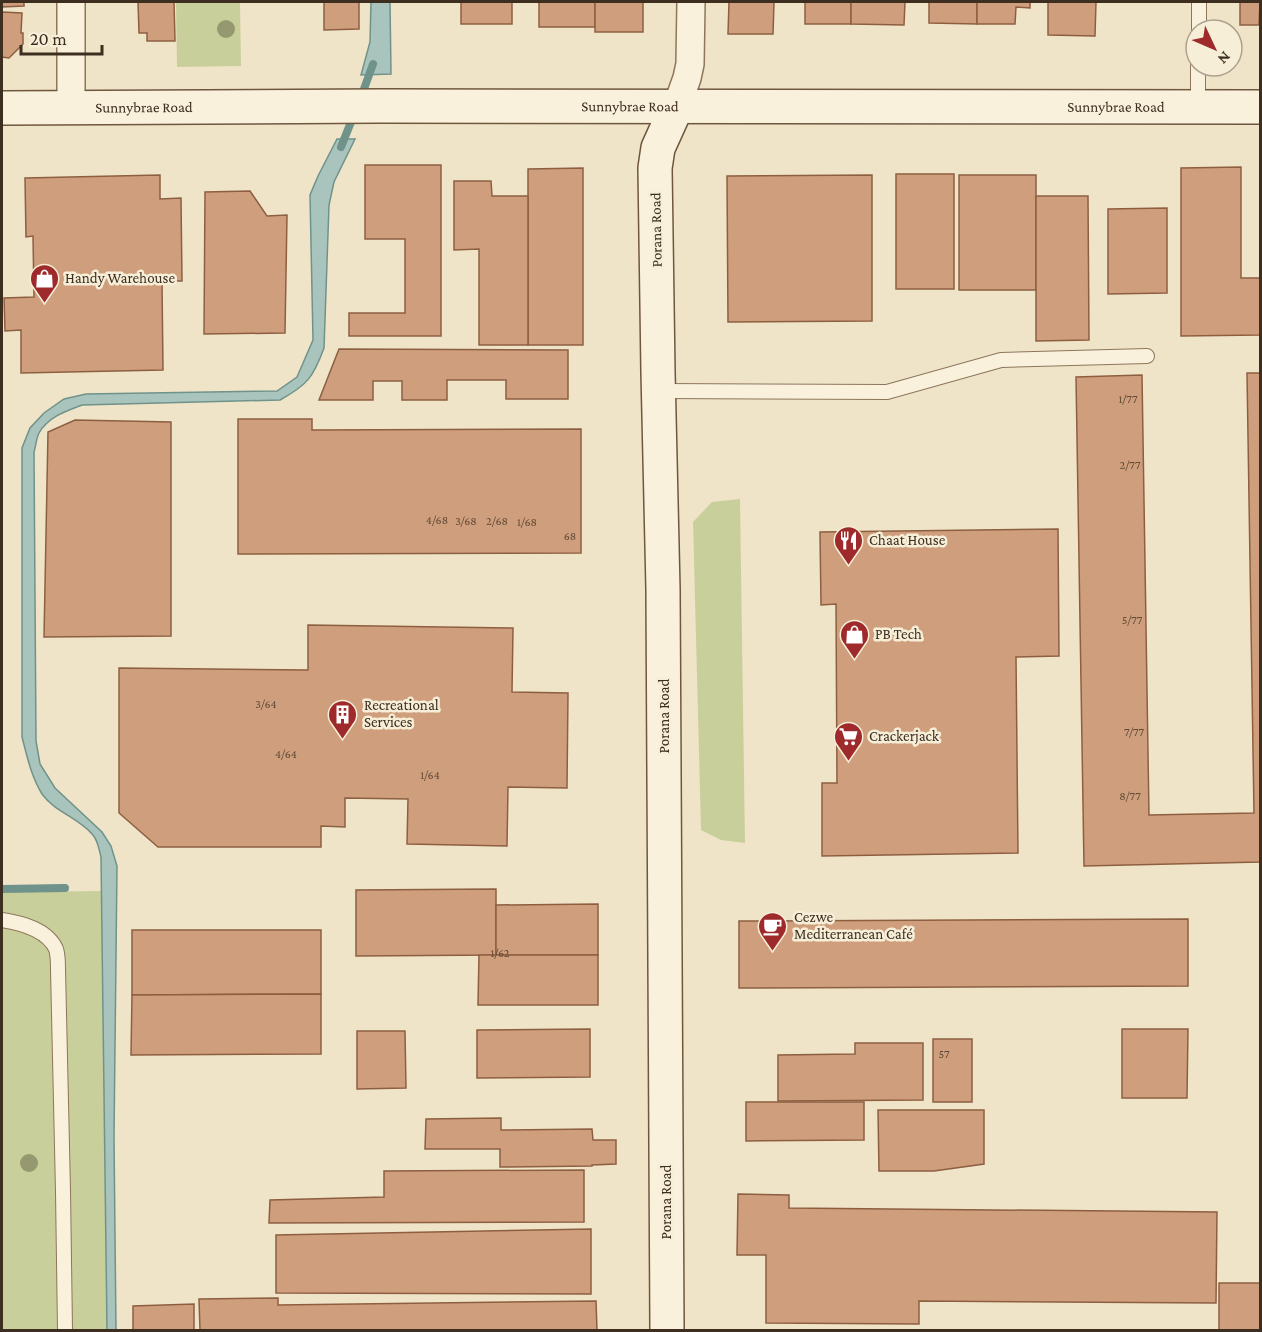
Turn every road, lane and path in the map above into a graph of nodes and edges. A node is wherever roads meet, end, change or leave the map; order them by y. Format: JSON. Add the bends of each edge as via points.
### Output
{"nodes":[{"id":1,"x":71,"y":2,"type":"edge"},
{"id":2,"x":691,"y":2,"type":"edge"},
{"id":3,"x":1199,"y":2,"type":"edge"},
{"id":4,"x":1199,"y":18,"type":"edge"},
{"id":5,"x":1198,"y":78,"type":"edge"},
{"id":6,"x":677,"y":106,"type":"junction"},
{"id":7,"x":1198,"y":106,"type":"junction"},
{"id":8,"x":71,"y":107,"type":"junction"},
{"id":9,"x":1260,"y":107,"type":"edge"},
{"id":10,"x":2,"y":108,"type":"edge"},
{"id":11,"x":1147,"y":356,"type":"dead end"},
{"id":12,"x":658,"y":391,"type":"junction"},
{"id":13,"x":2,"y":920,"type":"edge"},
{"id":14,"x":65,"y":1330,"type":"edge"},
{"id":15,"x":667,"y":1330,"type":"edge"}],
"edges":[{"from":1,"to":8,"type":"street"},
{"from":2,"to":6,"type":"street","via":[[690,64]]},
{"from":3,"to":4,"type":"lane"},
{"from":5,"to":7,"type":"lane"},
{"from":6,"to":7,"type":"main road","name":"Sunnybrae Road"},
{"from":6,"to":8,"type":"main road","name":"Sunnybrae Road"},
{"from":6,"to":12,"type":"main road","name":"Porana Road","via":[[658,148],[655,168]]},
{"from":7,"to":9,"type":"main road","name":"Sunnybrae Road"},
{"from":8,"to":10,"type":"main road","name":"Sunnybrae Road"},
{"from":11,"to":12,"type":"lane","via":[[1001,360],[887,392]]},
{"from":12,"to":15,"type":"main road","name":"Porana Road","via":[[663,589]]},
{"from":13,"to":14,"type":"lane","via":[[35,929],[56,950]]}]}
